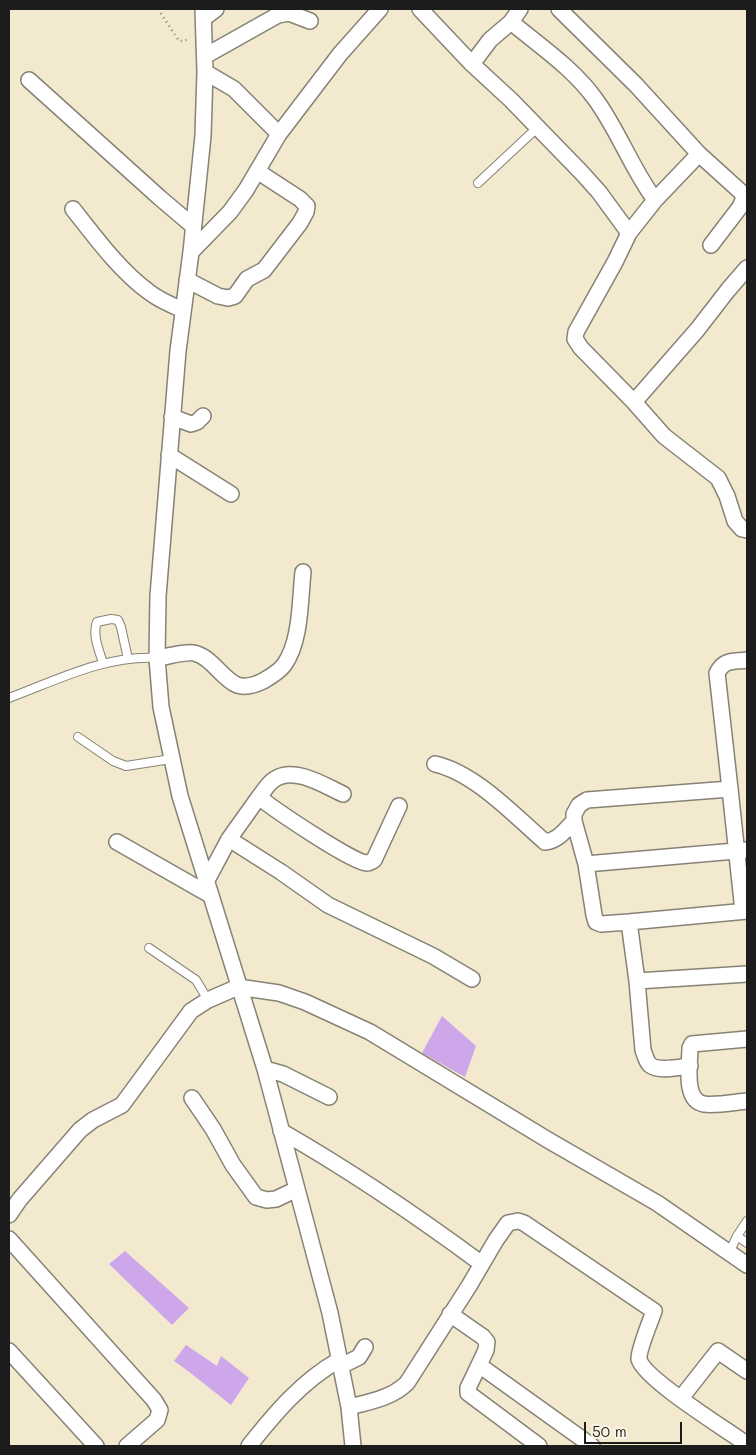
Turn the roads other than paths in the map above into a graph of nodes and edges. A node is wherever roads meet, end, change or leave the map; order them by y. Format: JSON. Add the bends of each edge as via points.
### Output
{"nodes":[{"id":1,"x":379,"y":9,"type":"edge"},
{"id":2,"x":420,"y":9,"type":"edge"},
{"id":3,"x":520,"y":9,"type":"edge"},
{"id":4,"x":559,"y":9,"type":"edge"},
{"id":5,"x":207,"y":16,"type":"edge"},
{"id":6,"x":310,"y":22,"type":"dead end"},
{"id":7,"x":511,"y":22,"type":"junction"},
{"id":8,"x":205,"y":56,"type":"junction"},
{"id":9,"x":472,"y":64,"type":"junction"},
{"id":10,"x":206,"y":72,"type":"junction"},
{"id":11,"x":29,"y":80,"type":"dead end"},
{"id":12,"x":538,"y":127,"type":"junction"},
{"id":13,"x":279,"y":134,"type":"junction"},
{"id":14,"x":699,"y":154,"type":"junction"},
{"id":15,"x":257,"y":171,"type":"junction"},
{"id":16,"x":478,"y":182,"type":"dead end"},
{"id":17,"x":655,"y":200,"type":"junction"},
{"id":18,"x":73,"y":208,"type":"dead end"},
{"id":19,"x":193,"y":226,"type":"junction"},
{"id":20,"x":629,"y":233,"type":"junction"},
{"id":21,"x":711,"y":244,"type":"dead end"},
{"id":22,"x":191,"y":252,"type":"junction"},
{"id":23,"x":747,"y":268,"type":"edge"},
{"id":24,"x":188,"y":280,"type":"junction"},
{"id":25,"x":183,"y":310,"type":"junction"},
{"id":26,"x":634,"y":402,"type":"junction"},
{"id":27,"x":203,"y":416,"type":"dead end"},
{"id":28,"x":172,"y":417,"type":"junction"},
{"id":29,"x":169,"y":455,"type":"junction"},
{"id":30,"x":231,"y":494,"type":"dead end"},
{"id":31,"x":747,"y":530,"type":"edge"},
{"id":32,"x":302,"y":572,"type":"dead end"},
{"id":33,"x":157,"y":658,"type":"junction"},
{"id":34,"x":128,"y":659,"type":"junction"},
{"id":35,"x":747,"y":660,"type":"edge"},
{"id":36,"x":103,"y":663,"type":"junction"},
{"id":37,"x":9,"y":698,"type":"edge"},
{"id":38,"x":78,"y":738,"type":"dead end"},
{"id":39,"x":171,"y":759,"type":"junction"},
{"id":40,"x":435,"y":764,"type":"dead end"},
{"id":41,"x":730,"y":789,"type":"junction"},
{"id":42,"x":343,"y":794,"type":"dead end"},
{"id":43,"x":259,"y":797,"type":"junction"},
{"id":44,"x":399,"y":806,"type":"dead end"},
{"id":45,"x":574,"y":821,"type":"junction"},
{"id":46,"x":229,"y":839,"type":"junction"},
{"id":47,"x":116,"y":842,"type":"dead end"},
{"id":48,"x":742,"y":851,"type":"edge"},
{"id":49,"x":586,"y":864,"type":"junction"},
{"id":50,"x":208,"y":889,"type":"junction"},
{"id":51,"x":745,"y":911,"type":"edge"},
{"id":52,"x":629,"y":922,"type":"junction"},
{"id":53,"x":149,"y":948,"type":"dead end"},
{"id":54,"x":747,"y":974,"type":"edge"},
{"id":55,"x":472,"y":979,"type":"dead end"},
{"id":56,"x":638,"y":981,"type":"junction"},
{"id":57,"x":238,"y":987,"type":"junction"},
{"id":58,"x":208,"y":1000,"type":"junction"},
{"id":59,"x":747,"y":1039,"type":"edge"},
{"id":60,"x":690,"y":1066,"type":"junction"},
{"id":61,"x":265,"y":1070,"type":"junction"},
{"id":62,"x":328,"y":1097,"type":"dead end"},
{"id":63,"x":192,"y":1098,"type":"dead end"},
{"id":64,"x":747,"y":1101,"type":"edge"},
{"id":65,"x":281,"y":1130,"type":"junction"},
{"id":66,"x":296,"y":1189,"type":"junction"},
{"id":67,"x":9,"y":1215,"type":"edge"},
{"id":68,"x":747,"y":1222,"type":"edge"},
{"id":69,"x":738,"y":1236,"type":"junction"},
{"id":70,"x":9,"y":1239,"type":"edge"},
{"id":71,"x":747,"y":1243,"type":"edge"},
{"id":72,"x":729,"y":1252,"type":"junction"},
{"id":73,"x":482,"y":1264,"type":"junction"},
{"id":74,"x":747,"y":1266,"type":"edge"},
{"id":75,"x":450,"y":1314,"type":"junction"},
{"id":76,"x":365,"y":1347,"type":"dead end"},
{"id":77,"x":9,"y":1351,"type":"edge"},
{"id":78,"x":340,"y":1363,"type":"junction"},
{"id":79,"x":479,"y":1365,"type":"junction"},
{"id":80,"x":747,"y":1371,"type":"edge"},
{"id":81,"x":681,"y":1398,"type":"junction"},
{"id":82,"x":349,"y":1407,"type":"junction"},
{"id":83,"x":747,"y":1443,"type":"edge"},
{"id":84,"x":96,"y":1446,"type":"edge"},
{"id":85,"x":127,"y":1446,"type":"edge"},
{"id":86,"x":249,"y":1446,"type":"edge"},
{"id":87,"x":353,"y":1446,"type":"edge"},
{"id":88,"x":539,"y":1446,"type":"edge"},
{"id":89,"x":592,"y":1446,"type":"edge"}],
"edges":[{"from":1,"to":13,"type":"street"},
{"from":2,"to":9,"type":"street"},
{"from":3,"to":7,"type":"street"},
{"from":4,"to":14,"type":"street","via":[[636,85]]},
{"from":5,"to":8,"type":"street"},
{"from":6,"to":8,"type":"street","via":[[289,13],[278,15]]},
{"from":7,"to":9,"type":"street","via":[[490,40]]},
{"from":7,"to":17,"type":"street","via":[[552,55],[591,93]]},
{"from":8,"to":10,"type":"street"},
{"from":9,"to":12,"type":"street"},
{"from":10,"to":13,"type":"street","via":[[234,88]]},
{"from":10,"to":19,"type":"street"},
{"from":11,"to":19,"type":"street"},
{"from":12,"to":16,"type":"lane"},
{"from":12,"to":20,"type":"street","via":[[594,186]]},
{"from":13,"to":15,"type":"street"},
{"from":14,"to":17,"type":"street"},
{"from":14,"to":21,"type":"street","via":[[733,183],[744,198]]},
{"from":15,"to":22,"type":"street","via":[[230,212]]},
{"from":15,"to":24,"type":"street","via":[[306,206],[300,223],[264,270],[247,280],[235,296],[218,296]]},
{"from":17,"to":20,"type":"street"},
{"from":18,"to":25,"type":"street","via":[[103,247],[147,291]]},
{"from":19,"to":22,"type":"street"},
{"from":20,"to":26,"type":"street","via":[[575,339]]},
{"from":22,"to":24,"type":"street"},
{"from":23,"to":26,"type":"street"},
{"from":24,"to":25,"type":"street"},
{"from":25,"to":28,"type":"street"},
{"from":26,"to":31,"type":"street","via":[[664,436],[718,478],[735,521]]},
{"from":27,"to":28,"type":"street","via":[[191,424]]},
{"from":28,"to":29,"type":"street"},
{"from":29,"to":30,"type":"street"},
{"from":29,"to":33,"type":"street","via":[[158,596]]},
{"from":32,"to":33,"type":"street","via":[[294,644],[284,666],[271,676],[247,687],[228,679],[195,653]]},
{"from":33,"to":34,"type":"lane"},
{"from":33,"to":39,"type":"street","via":[[161,707]]},
{"from":34,"to":36,"type":"lane"},
{"from":34,"to":36,"type":"lane","via":[[122,627],[118,620],[111,619],[97,622],[96,626]]},
{"from":35,"to":41,"type":"street","via":[[725,662],[717,673]]},
{"from":36,"to":37,"type":"lane"},
{"from":38,"to":39,"type":"lane","via":[[126,766]]},
{"from":39,"to":50,"type":"street"},
{"from":40,"to":45,"type":"street","via":[[454,770],[475,784],[544,842],[552,842]]},
{"from":41,"to":45,"type":"street","via":[[587,800],[579,805]]},
{"from":41,"to":48,"type":"street"},
{"from":42,"to":43,"type":"street","via":[[300,776],[285,774],[275,779]]},
{"from":43,"to":44,"type":"street","via":[[312,833],[366,863],[374,860]]},
{"from":43,"to":46,"type":"street"},
{"from":45,"to":49,"type":"street"},
{"from":46,"to":50,"type":"street"},
{"from":46,"to":55,"type":"street","via":[[328,905],[433,956]]},
{"from":47,"to":50,"type":"street"},
{"from":48,"to":49,"type":"street"},
{"from":48,"to":51,"type":"street"},
{"from":49,"to":52,"type":"street","via":[[596,922]]},
{"from":50,"to":57,"type":"street"},
{"from":51,"to":52,"type":"street"},
{"from":52,"to":56,"type":"street"},
{"from":53,"to":58,"type":"lane","via":[[196,980]]},
{"from":54,"to":56,"type":"street"},
{"from":56,"to":60,"type":"street","via":[[643,1050],[647,1061],[658,1068]]},
{"from":57,"to":58,"type":"street"},
{"from":57,"to":61,"type":"street"},
{"from":57,"to":72,"type":"street","via":[[279,993],[370,1032],[657,1203]]},
{"from":58,"to":67,"type":"street","via":[[191,1012],[122,1105],[80,1130]]},
{"from":59,"to":60,"type":"street","via":[[692,1044]]},
{"from":60,"to":64,"type":"street","via":[[690,1089],[694,1099],[703,1104]]},
{"from":61,"to":62,"type":"street","via":[[283,1074]]},
{"from":61,"to":65,"type":"street"},
{"from":63,"to":66,"type":"street","via":[[256,1197],[267,1200]]},
{"from":65,"to":66,"type":"street"},
{"from":65,"to":73,"type":"street","via":[[421,1218]]},
{"from":66,"to":78,"type":"street","via":[[330,1313]]},
{"from":68,"to":69,"type":"lane"},
{"from":69,"to":71,"type":"lane"},
{"from":69,"to":72,"type":"lane"},
{"from":70,"to":85,"type":"street","via":[[160,1410],[157,1420]]},
{"from":72,"to":74,"type":"street"},
{"from":73,"to":75,"type":"street"},
{"from":73,"to":81,"type":"street","via":[[508,1223],[524,1223],[654,1311],[639,1360],[661,1384]]},
{"from":75,"to":79,"type":"street","via":[[487,1342]]},
{"from":75,"to":82,"type":"street","via":[[400,1390]]},
{"from":76,"to":78,"type":"street","via":[[359,1357]]},
{"from":77,"to":84,"type":"street"},
{"from":78,"to":82,"type":"street"},
{"from":78,"to":86,"type":"street","via":[[330,1365],[287,1401]]},
{"from":79,"to":88,"type":"street","via":[[468,1393]]},
{"from":79,"to":89,"type":"street"},
{"from":80,"to":81,"type":"street","via":[[718,1351]]},
{"from":81,"to":83,"type":"street"},
{"from":82,"to":87,"type":"street"}]}
